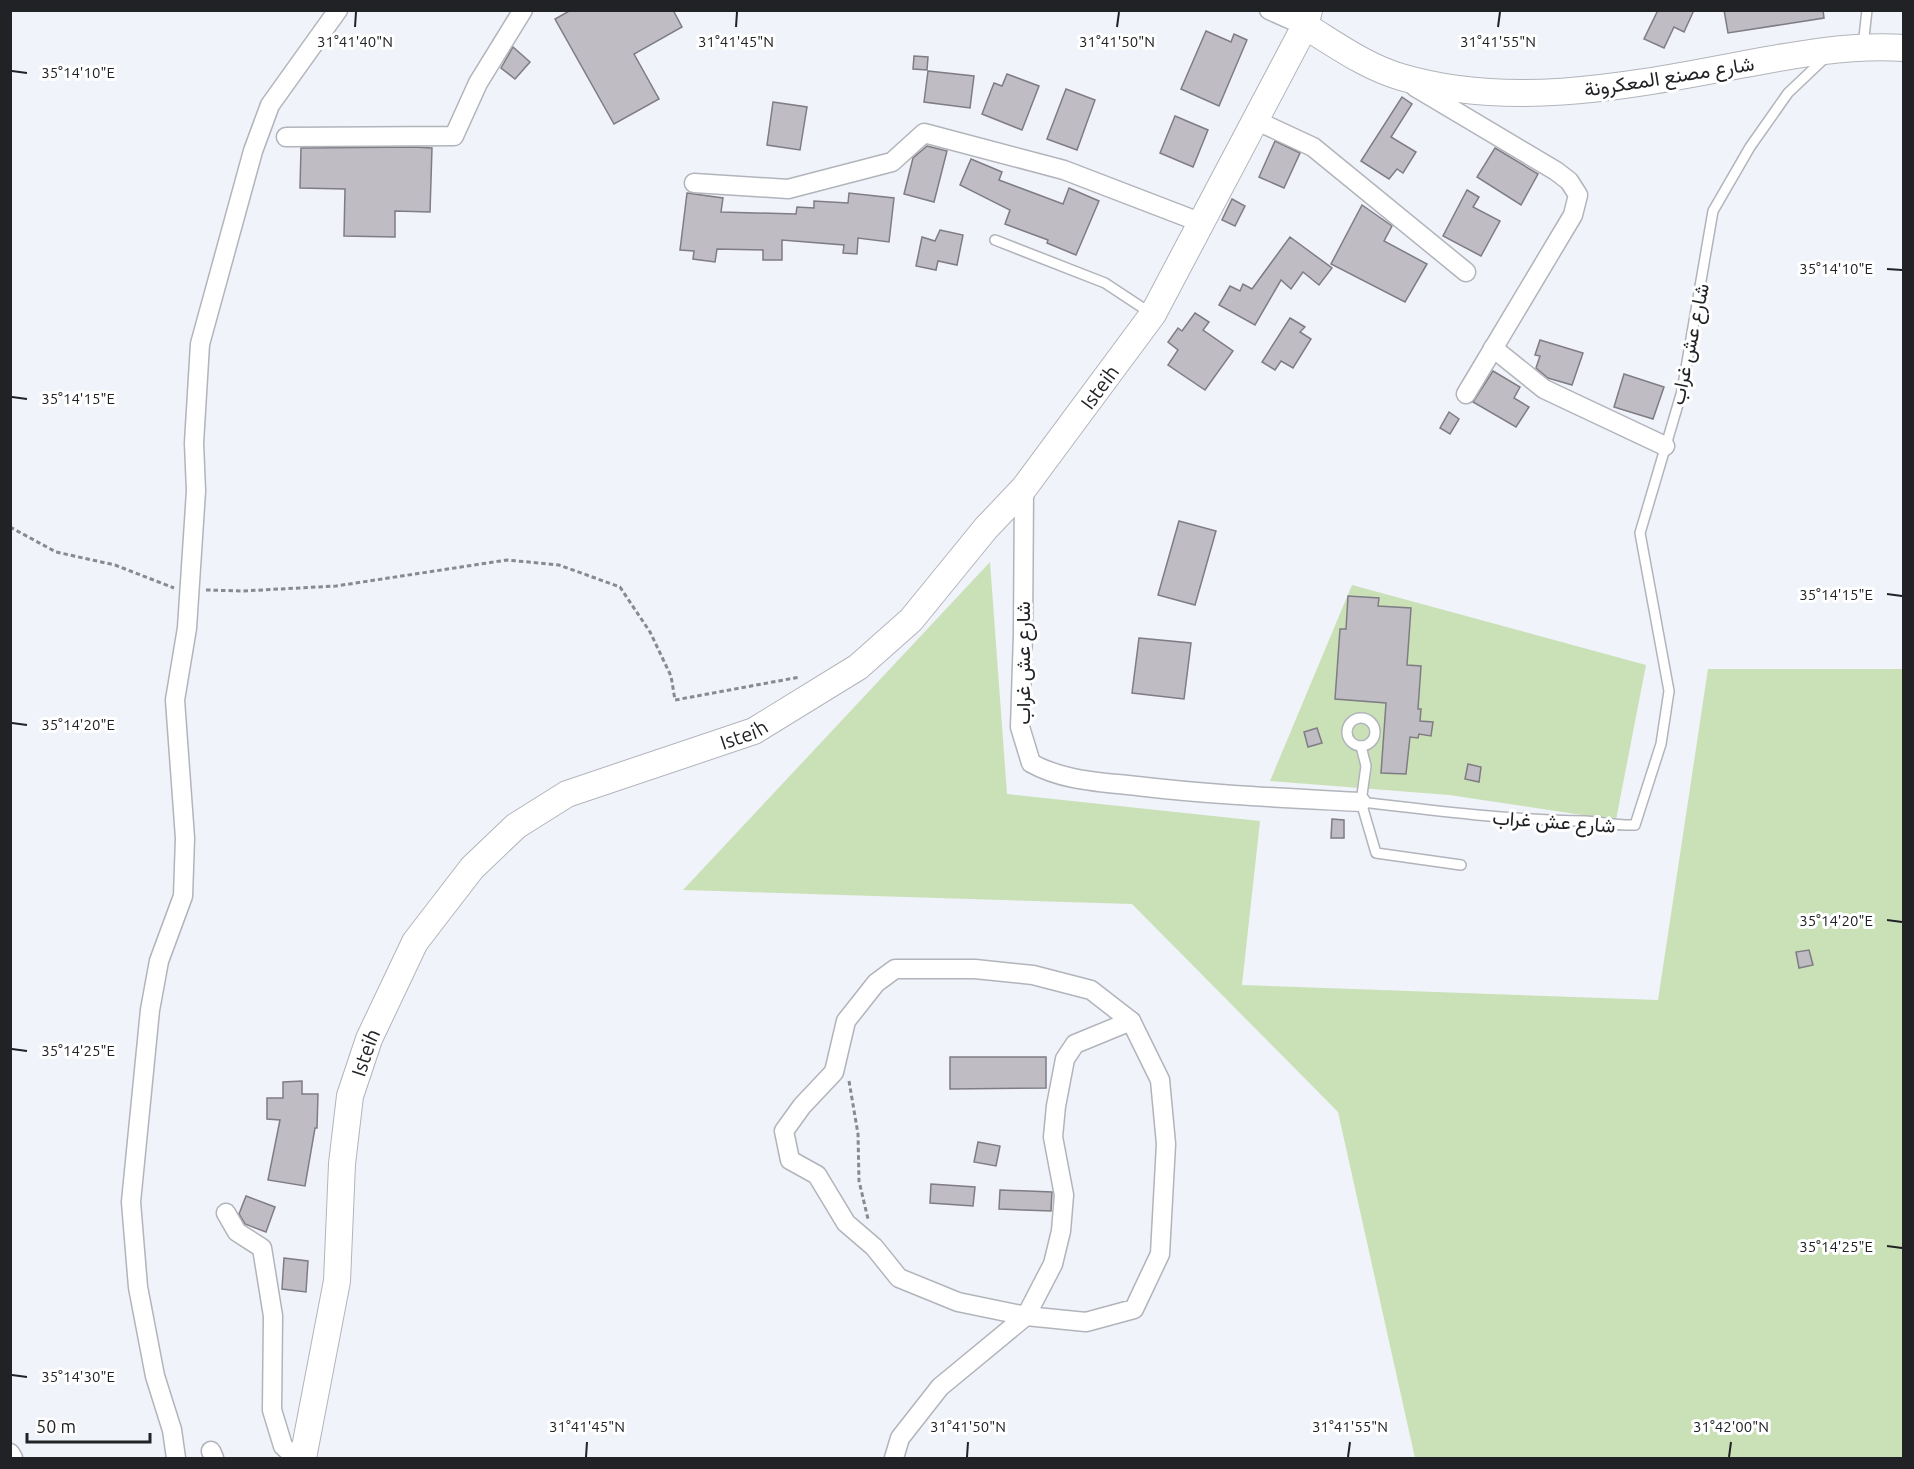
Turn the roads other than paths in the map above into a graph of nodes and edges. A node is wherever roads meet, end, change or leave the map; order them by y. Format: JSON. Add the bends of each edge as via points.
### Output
{"nodes":[{"id":1,"x":338,"y":10,"type":"edge"},
{"id":2,"x":523,"y":10,"type":"edge"},
{"id":3,"x":1269,"y":10,"type":"edge"},
{"id":4,"x":1867,"y":10,"type":"edge"},
{"id":5,"x":1307,"y":18,"type":"edge"},
{"id":6,"x":1863,"y":48,"type":"junction"},
{"id":7,"x":1904,"y":48,"type":"edge"},
{"id":8,"x":1833,"y":50,"type":"junction"},
{"id":9,"x":1398,"y":76,"type":"junction"},
{"id":10,"x":1255,"y":120,"type":"junction"},
{"id":11,"x":286,"y":137,"type":"dead end"},
{"id":12,"x":694,"y":183,"type":"dead end"},
{"id":13,"x":1202,"y":223,"type":"junction"},
{"id":14,"x":995,"y":240,"type":"dead end"},
{"id":15,"x":1466,"y":272,"type":"dead end"},
{"id":16,"x":1153,"y":314,"type":"junction"},
{"id":17,"x":1493,"y":348,"type":"junction"},
{"id":18,"x":1466,"y":394,"type":"dead end"},
{"id":19,"x":1665,"y":446,"type":"junction"},
{"id":20,"x":1024,"y":488,"type":"junction"},
{"id":21,"x":1361,"y":746,"type":"dead end"},
{"id":22,"x":1361,"y":802,"type":"junction"},
{"id":23,"x":1461,"y":865,"type":"dead end"},
{"id":24,"x":1131,"y":1021,"type":"junction"},
{"id":25,"x":226,"y":1213,"type":"dead end"},
{"id":26,"x":1026,"y":1316,"type":"junction"},
{"id":27,"x":10,"y":1453,"type":"edge"},
{"id":28,"x":13,"y":1458,"type":"edge"},
{"id":29,"x":176,"y":1458,"type":"edge"},
{"id":30,"x":296,"y":1458,"type":"edge"},
{"id":31,"x":303,"y":1458,"type":"edge"},
{"id":32,"x":894,"y":1458,"type":"edge"}],
"edges":[{"from":1,"to":29,"type":"street","via":[[270,105],[253,151],[200,344],[187,628],[175,700],[184,837],[183,896],[159,961],[150,1010],[131,1202],[138,1287]]},
{"from":2,"to":11,"type":"street","via":[[478,83],[454,136]]},
{"from":3,"to":5,"type":"street"},
{"from":4,"to":6,"type":"lane"},
{"from":5,"to":9,"type":"street","name":"شارع مصنع المعكرونة","via":[[1358,58]]},
{"from":5,"to":10,"type":"street","name":"Isteih"},
{"from":6,"to":7,"type":"street","name":"شارع مصنع المعكرونة"},
{"from":6,"to":8,"type":"street","name":"شارع مصنع المعكرونة"},
{"from":8,"to":9,"type":"street","name":"شارع مصنع المعكرونة","via":[[1646,83],[1576,91],[1440,87]]},
{"from":8,"to":19,"type":"lane","name":"شارع عش غراب","via":[[1788,93],[1750,147],[1713,211],[1682,391]]},
{"from":9,"to":17,"type":"street","via":[[1556,171],[1578,195],[1573,215]]},
{"from":10,"to":13,"type":"street","name":"Isteih"},
{"from":10,"to":15,"type":"street","via":[[1313,147]]},
{"from":12,"to":13,"type":"street","via":[[788,189],[892,162],[924,133],[1064,170]]},
{"from":13,"to":16,"type":"street","name":"Isteih"},
{"from":14,"to":16,"type":"lane","via":[[1105,283]]},
{"from":16,"to":20,"type":"street","name":"Isteih"},
{"from":17,"to":18,"type":"street"},
{"from":17,"to":19,"type":"street","via":[[1544,388]]},
{"from":19,"to":22,"type":"lane","name":"شارع عش غراب","via":[[1640,533],[1669,691],[1661,744],[1635,825],[1550,822]]},
{"from":20,"to":22,"type":"street","name":"شارع عش غراب","via":[[1020,727],[1031,763],[1048,773],[1087,781],[1211,794]]},
{"from":20,"to":31,"type":"street","name":"Isteih","via":[[911,620],[858,667],[754,730],[567,794],[516,826],[472,868],[415,942],[369,1039],[350,1096],[342,1164],[337,1281]]},
{"from":21,"to":22,"type":"lane","via":[[1366,766]]},
{"from":22,"to":23,"type":"lane","via":[[1376,853]]},
{"from":24,"to":26,"type":"street","via":[[1075,1044],[1065,1059],[1053,1137],[1064,1195],[1061,1231],[1053,1264]]},
{"from":24,"to":26,"type":"street","via":[[1160,1080],[1166,1144],[1160,1254],[1134,1309],[1086,1322]]},
{"from":24,"to":26,"type":"street","via":[[1090,990],[1033,975],[975,969],[895,969],[876,983],[846,1021],[834,1072],[784,1131],[790,1160],[817,1176],[846,1222],[874,1247],[899,1278],[958,1302]]},
{"from":25,"to":30,"type":"street","via":[[237,1232],[262,1248],[273,1316],[272,1410],[283,1446]]},
{"from":26,"to":32,"type":"street","via":[[940,1388],[900,1438]]},
{"from":27,"to":28,"type":"street"}]}
